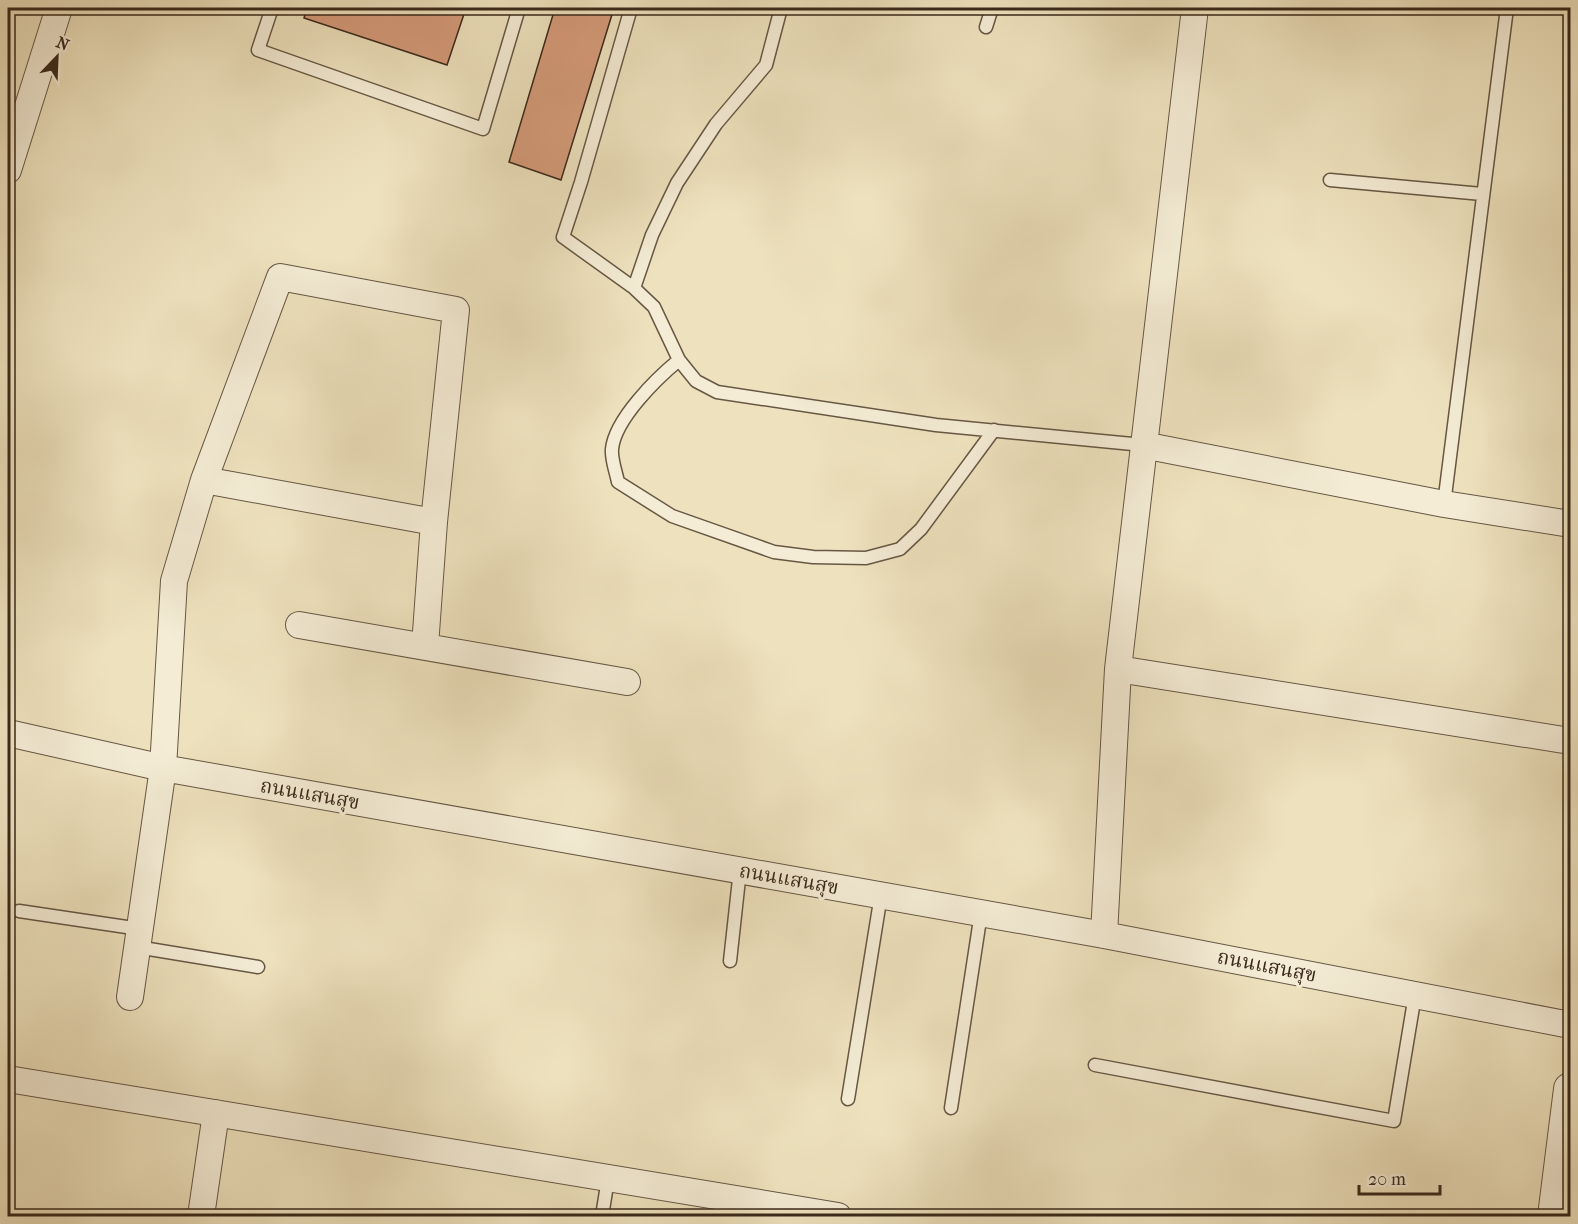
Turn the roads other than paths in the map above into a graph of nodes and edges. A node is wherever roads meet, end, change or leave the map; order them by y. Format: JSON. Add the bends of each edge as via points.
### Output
{"nodes":[{"id":1,"x":59,"y":8,"type":"edge"},
{"id":2,"x":272,"y":8,"type":"edge"},
{"id":3,"x":519,"y":8,"type":"edge"},
{"id":4,"x":631,"y":8,"type":"edge"},
{"id":5,"x":781,"y":8,"type":"edge"},
{"id":6,"x":992,"y":8,"type":"edge"},
{"id":7,"x":1195,"y":8,"type":"edge"},
{"id":8,"x":1506,"y":8,"type":"edge"},
{"id":9,"x":986,"y":27,"type":"dead end"},
{"id":10,"x":8,"y":170,"type":"edge"},
{"id":11,"x":1330,"y":180,"type":"dead end"},
{"id":12,"x":1482,"y":194,"type":"junction"},
{"id":13,"x":634,"y":288,"type":"junction"},
{"id":14,"x":679,"y":360,"type":"junction"},
{"id":15,"x":994,"y":430,"type":"junction"},
{"id":16,"x":1143,"y":445,"type":"junction"},
{"id":17,"x":204,"y":480,"type":"junction"},
{"id":18,"x":1444,"y":504,"type":"junction"},
{"id":19,"x":434,"y":522,"type":"junction"},
{"id":20,"x":1570,"y":524,"type":"edge"},
{"id":21,"x":299,"y":625,"type":"dead end"},
{"id":22,"x":425,"y":646,"type":"junction"},
{"id":23,"x":1118,"y":669,"type":"junction"},
{"id":24,"x":627,"y":682,"type":"dead end"},
{"id":25,"x":8,"y":733,"type":"edge"},
{"id":26,"x":1570,"y":741,"type":"edge"},
{"id":27,"x":163,"y":768,"type":"junction"},
{"id":28,"x":740,"y":870,"type":"junction"},
{"id":29,"x":881,"y":895,"type":"junction"},
{"id":30,"x":19,"y":911,"type":"dead end"},
{"id":31,"x":981,"y":913,"type":"junction"},
{"id":32,"x":1104,"y":935,"type":"junction"},
{"id":33,"x":139,"y":938,"type":"junction"},
{"id":34,"x":730,"y":961,"type":"dead end"},
{"id":35,"x":258,"y":967,"type":"dead end"},
{"id":36,"x":1415,"y":995,"type":"junction"},
{"id":37,"x":130,"y":997,"type":"dead end"},
{"id":38,"x":1570,"y":1025,"type":"edge"},
{"id":39,"x":1095,"y":1065,"type":"dead end"},
{"id":40,"x":8,"y":1079,"type":"edge"},
{"id":41,"x":1570,"y":1089,"type":"edge"},
{"id":42,"x":848,"y":1099,"type":"dead end"},
{"id":43,"x":951,"y":1108,"type":"dead end"},
{"id":44,"x":216,"y":1113,"type":"junction"},
{"id":45,"x":609,"y":1179,"type":"junction"},
{"id":46,"x":201,"y":1216,"type":"edge"},
{"id":47,"x":602,"y":1216,"type":"edge"},
{"id":48,"x":838,"y":1216,"type":"edge"},
{"id":49,"x":1554,"y":1216,"type":"edge"}],
"edges":[{"from":1,"to":10,"type":"street"},
{"from":2,"to":3,"type":"lane","via":[[258,50],[483,129]]},
{"from":4,"to":13,"type":"lane","via":[[563,237]]},
{"from":5,"to":13,"type":"lane","via":[[766,65],[716,124],[676,183]]},
{"from":6,"to":9,"type":"lane"},
{"from":7,"to":16,"type":"street"},
{"from":8,"to":12,"type":"lane"},
{"from":11,"to":12,"type":"lane"},
{"from":12,"to":18,"type":"lane"},
{"from":13,"to":14,"type":"lane","via":[[654,307]]},
{"from":14,"to":15,"type":"lane","via":[[696,381],[717,392]]},
{"from":14,"to":15,"type":"lane","via":[[646,391],[614,438],[612,453],[618,482],[672,516],[774,552],[866,558],[900,549],[921,529]]},
{"from":15,"to":16,"type":"lane"},
{"from":16,"to":18,"type":"street"},
{"from":16,"to":23,"type":"street"},
{"from":17,"to":19,"type":"street"},
{"from":17,"to":19,"type":"street","via":[[280,277],[292,279],[456,310]]},
{"from":17,"to":27,"type":"street","via":[[174,581]]},
{"from":18,"to":20,"type":"street"},
{"from":19,"to":22,"type":"street"},
{"from":21,"to":22,"type":"street"},
{"from":22,"to":24,"type":"street"},
{"from":23,"to":26,"type":"street"},
{"from":23,"to":32,"type":"street"},
{"from":25,"to":27,"type":"street","name":"ถนนแสนสุข"},
{"from":27,"to":28,"type":"street","name":"ถนนแสนสุข"},
{"from":27,"to":33,"type":"street"},
{"from":28,"to":29,"type":"street","name":"ถนนแสนสุข"},
{"from":28,"to":34,"type":"lane"},
{"from":29,"to":31,"type":"street","name":"ถนนแสนสุข"},
{"from":29,"to":42,"type":"lane"},
{"from":30,"to":33,"type":"lane"},
{"from":31,"to":32,"type":"street","name":"ถนนแสนสุข"},
{"from":31,"to":43,"type":"lane"},
{"from":32,"to":36,"type":"street","name":"ถนนแสนสุข"},
{"from":33,"to":35,"type":"lane"},
{"from":33,"to":37,"type":"street"},
{"from":36,"to":38,"type":"street","name":"ถนนแสนสุข"},
{"from":36,"to":39,"type":"lane","via":[[1394,1121]]},
{"from":40,"to":44,"type":"street"},
{"from":41,"to":49,"type":"street"},
{"from":44,"to":45,"type":"street"},
{"from":44,"to":46,"type":"street"},
{"from":45,"to":47,"type":"lane"},
{"from":45,"to":48,"type":"street"}]}
